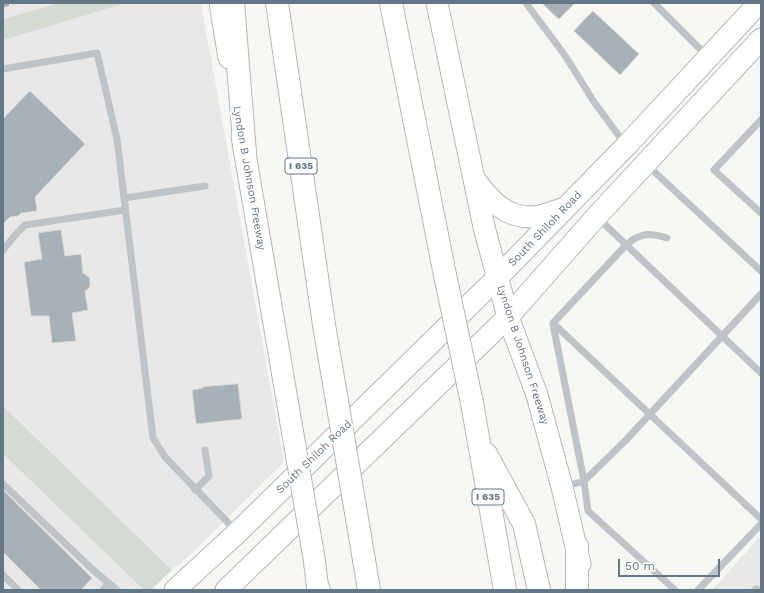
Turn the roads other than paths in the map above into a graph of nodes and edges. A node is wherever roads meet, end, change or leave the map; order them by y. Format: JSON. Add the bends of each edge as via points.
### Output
{"nodes":[{"id":1,"x":391,"y":3,"type":"edge"},
{"id":2,"x":437,"y":3,"type":"edge"},
{"id":3,"x":526,"y":3,"type":"edge"},
{"id":4,"x":654,"y":3,"type":"edge"},
{"id":5,"x":759,"y":3,"type":"edge"},
{"id":6,"x":277,"y":5,"type":"edge"},
{"id":7,"x":229,"y":7,"type":"edge"},
{"id":8,"x":761,"y":39,"type":"edge"},
{"id":9,"x":708,"y":58,"type":"junction"},
{"id":10,"x":3,"y":69,"type":"edge"},
{"id":11,"x":761,"y":120,"type":"edge"},
{"id":12,"x":626,"y":146,"type":"junction"},
{"id":13,"x":245,"y":153,"type":"joint"},
{"id":14,"x":646,"y":163,"type":"junction"},
{"id":15,"x":474,"y":178,"type":"junction"},
{"id":16,"x":205,"y":186,"type":"dead end"},
{"id":17,"x":124,"y":198,"type":"junction"},
{"id":18,"x":565,"y":208,"type":"junction"},
{"id":19,"x":125,"y":210,"type":"junction"},
{"id":20,"x":761,"y":214,"type":"edge"},
{"id":21,"x":596,"y":217,"type":"junction"},
{"id":22,"x":667,"y":238,"type":"dead end"},
{"id":23,"x":626,"y":245,"type":"junction"},
{"id":24,"x":3,"y":250,"type":"edge"},
{"id":25,"x":761,"y":271,"type":"edge"},
{"id":26,"x":498,"y":277,"type":"junction"},
{"id":27,"x":761,"y":294,"type":"edge"},
{"id":28,"x":508,"y":317,"type":"junction"},
{"id":29,"x":553,"y":323,"type":"junction"},
{"id":30,"x":722,"y":336,"type":"junction"},
{"id":31,"x":761,"y":373,"type":"edge"},
{"id":32,"x":649,"y":415,"type":"junction"},
{"id":33,"x":478,"y":439,"type":"junction"},
{"id":34,"x":205,"y":450,"type":"dead end"},
{"id":35,"x":561,"y":480,"type":"junction"},
{"id":36,"x":584,"y":481,"type":"junction"},
{"id":37,"x":3,"y":484,"type":"edge"},
{"id":38,"x":195,"y":490,"type":"junction"},
{"id":39,"x":761,"y":519,"type":"edge"},
{"id":40,"x":761,"y":524,"type":"edge"},
{"id":41,"x":237,"y":533,"type":"junction"},
{"id":42,"x":577,"y":546,"type":"junction"},
{"id":43,"x":262,"y":555,"type":"junction"},
{"id":44,"x":3,"y":575,"type":"edge"},
{"id":45,"x":109,"y":583,"type":"junction"},
{"id":46,"x":318,"y":589,"type":"edge"},
{"id":47,"x":18,"y":590,"type":"edge"},
{"id":48,"x":102,"y":590,"type":"edge"},
{"id":49,"x":117,"y":590,"type":"edge"},
{"id":50,"x":175,"y":590,"type":"edge"},
{"id":51,"x":226,"y":590,"type":"edge"},
{"id":52,"x":370,"y":590,"type":"edge"},
{"id":53,"x":505,"y":590,"type":"edge"},
{"id":54,"x":539,"y":590,"type":"edge"},
{"id":55,"x":577,"y":590,"type":"edge"},
{"id":56,"x":586,"y":590,"type":"edge"},
{"id":57,"x":675,"y":590,"type":"edge"},
{"id":58,"x":698,"y":590,"type":"edge"}],
"edges":[{"from":1,"to":33,"type":"highway","number":"I 635","bridge":true},
{"from":2,"to":15,"type":"main road","name":"Lyndon B Johnson Freeway"},
{"from":3,"to":12,"type":"lane"},
{"from":4,"to":9,"type":"lane"},
{"from":5,"to":9,"type":"main road","name":"South Shiloh Road"},
{"from":6,"to":52,"type":"highway","number":"I 635","bridge":true,"via":[[324,324]]},
{"from":7,"to":13,"type":"highway"},
{"from":8,"to":14,"type":"main road"},
{"from":9,"to":12,"type":"main road","name":"South Shiloh Road"},
{"from":10,"to":17,"type":"lane","via":[[97,53],[117,139]]},
{"from":11,"to":20,"type":"lane","via":[[714,170]]},
{"from":12,"to":14,"type":"main road"},
{"from":12,"to":18,"type":"main road","name":"South Shiloh Road"},
{"from":13,"to":46,"type":"main road","name":"Lyndon B Johnson Freeway","bridge":true},
{"from":14,"to":21,"type":"main road"},
{"from":14,"to":25,"type":"lane"},
{"from":15,"to":18,"type":"main road","via":[[489,199],[518,215],[535,217]]},
{"from":15,"to":26,"type":"main road","name":"Lyndon B Johnson Freeway"},
{"from":16,"to":17,"type":"lane"},
{"from":17,"to":19,"type":"lane"},
{"from":18,"to":26,"type":"main road","name":"South Shiloh Road"},
{"from":19,"to":24,"type":"lane","via":[[25,225]]},
{"from":19,"to":38,"type":"lane","via":[[153,438],[165,458]]},
{"from":21,"to":23,"type":"lane"},
{"from":21,"to":28,"type":"main road"},
{"from":22,"to":23,"type":"lane","via":[[648,233]]},
{"from":23,"to":29,"type":"lane"},
{"from":23,"to":30,"type":"lane"},
{"from":26,"to":28,"type":"main road","name":"Lyndon B Johnson Freeway"},
{"from":26,"to":41,"type":"main road","name":"South Shiloh Road"},
{"from":27,"to":30,"type":"lane"},
{"from":28,"to":35,"type":"main road","name":"Lyndon B Johnson Freeway","via":[[537,395]]},
{"from":28,"to":43,"type":"main road"},
{"from":29,"to":32,"type":"lane"},
{"from":29,"to":36,"type":"lane"},
{"from":30,"to":31,"type":"lane"},
{"from":30,"to":32,"type":"lane"},
{"from":32,"to":36,"type":"lane"},
{"from":32,"to":39,"type":"lane"},
{"from":33,"to":53,"type":"highway","number":"I 635"},
{"from":33,"to":54,"type":"highway","via":[[524,524]]},
{"from":34,"to":38,"type":"lane","via":[[209,476]]},
{"from":35,"to":36,"type":"lane"},
{"from":35,"to":36,"type":"lane"},
{"from":35,"to":42,"type":"main road","name":"Lyndon B Johnson Freeway"},
{"from":36,"to":57,"type":"lane","via":[[588,511]]},
{"from":37,"to":45,"type":"lane"},
{"from":38,"to":41,"type":"lane"},
{"from":40,"to":58,"type":"lane"},
{"from":41,"to":43,"type":"main road"},
{"from":41,"to":50,"type":"main road","name":"South Shiloh Road"},
{"from":42,"to":55,"type":"highway"},
{"from":42,"to":56,"type":"main road","name":"Lyndon B Johnson Freeway"},
{"from":43,"to":51,"type":"main road"},
{"from":44,"to":47,"type":"lane"},
{"from":45,"to":48,"type":"lane"},
{"from":45,"to":49,"type":"lane"}]}
